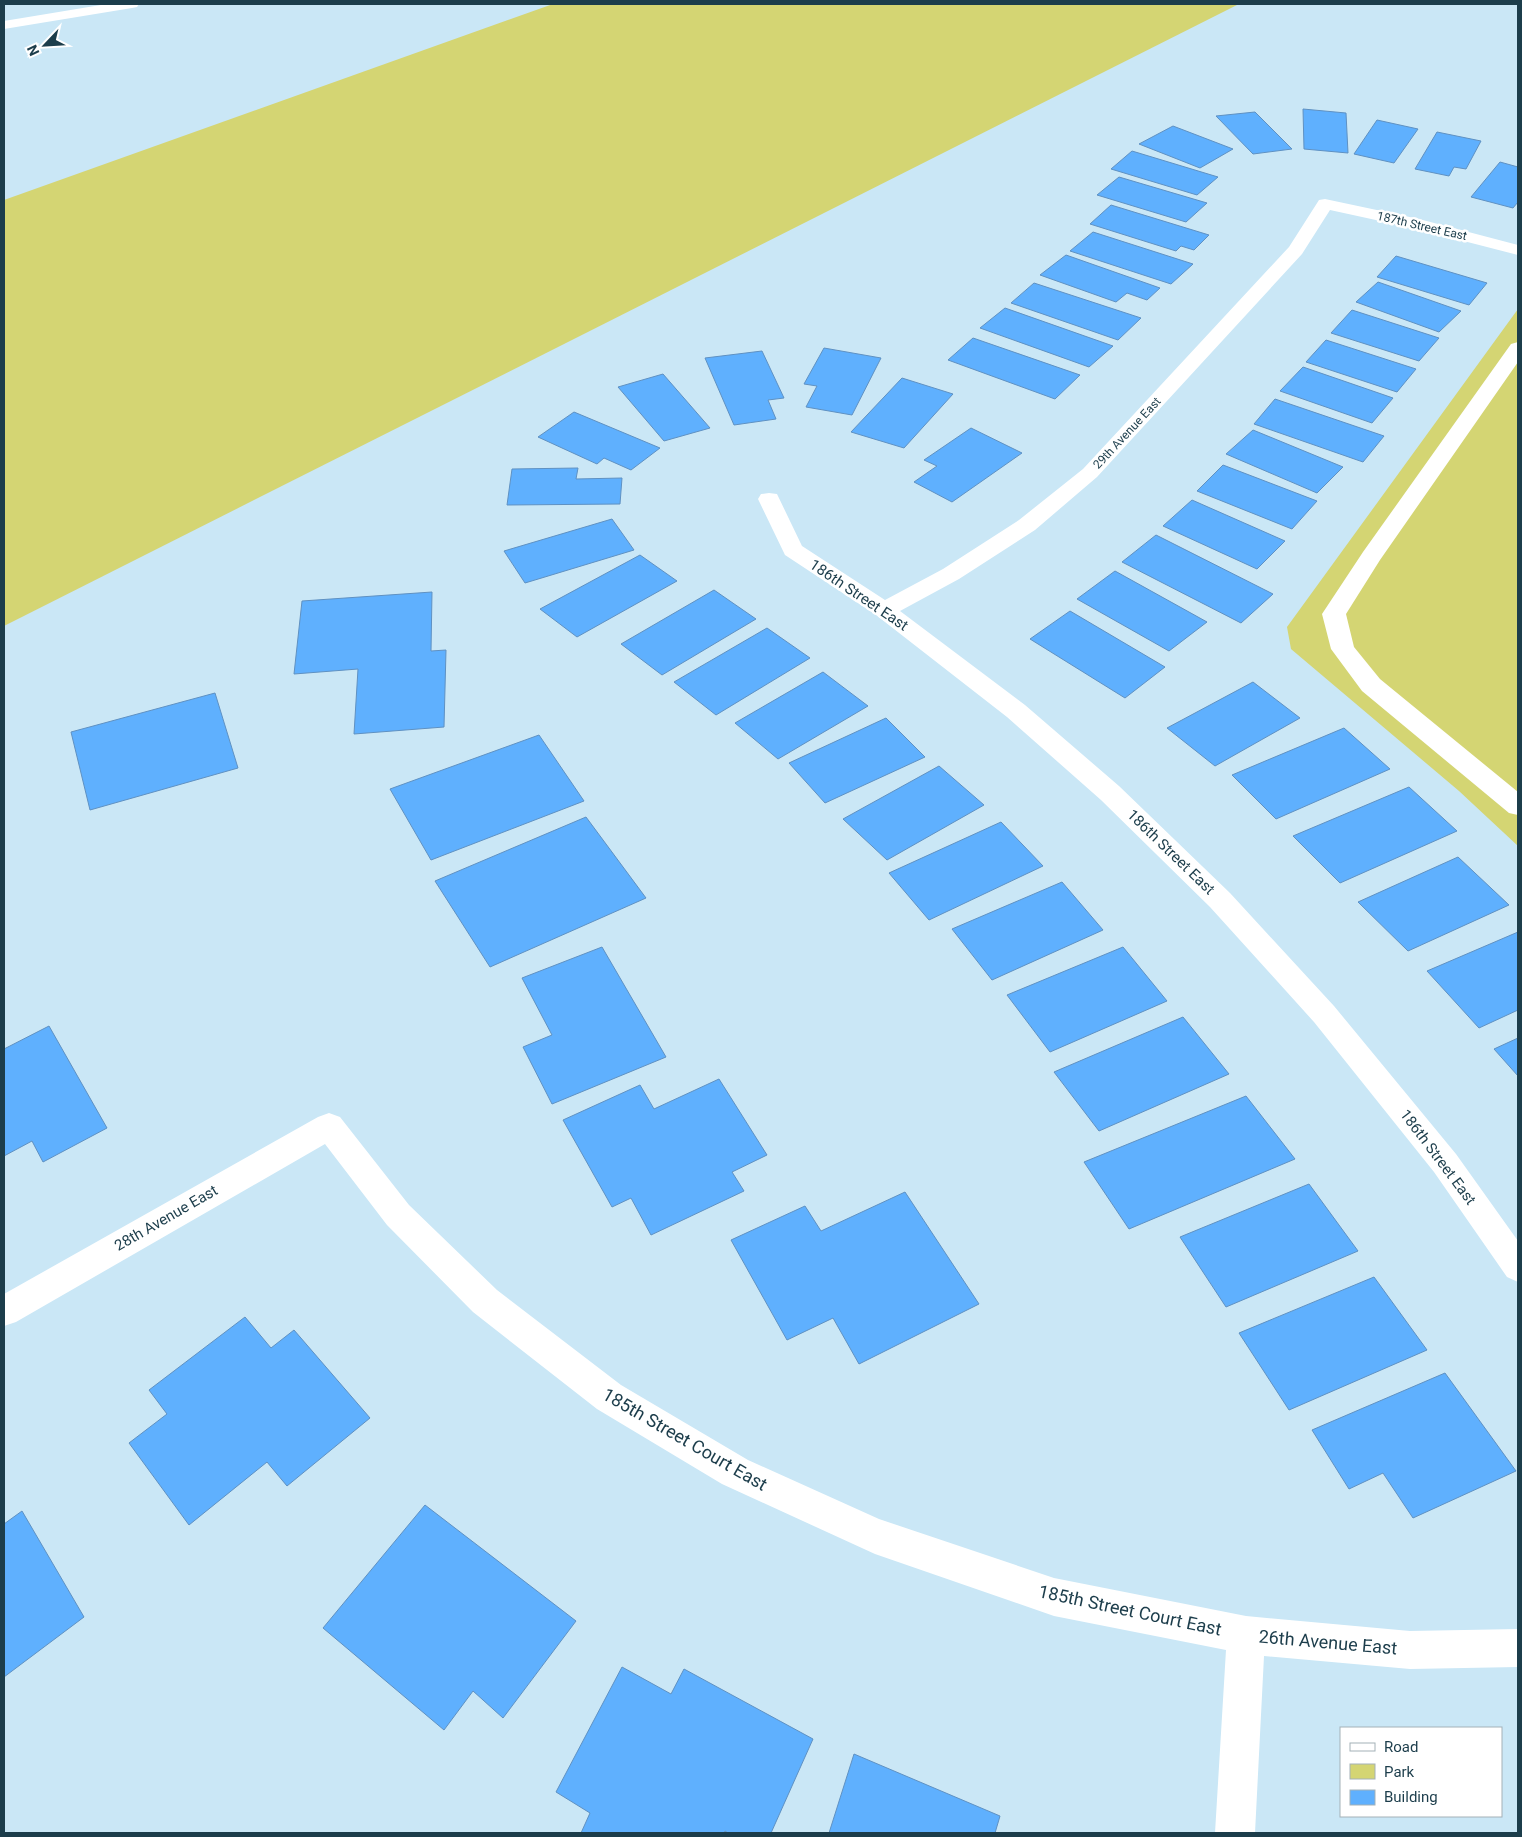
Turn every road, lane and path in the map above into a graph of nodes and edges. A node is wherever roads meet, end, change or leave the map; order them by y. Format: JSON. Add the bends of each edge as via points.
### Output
{"nodes":[{"id":1,"x":132,"y":4,"type":"edge"},
{"id":2,"x":4,"y":25,"type":"edge"},
{"id":3,"x":1325,"y":204,"type":"joint"},
{"id":4,"x":1518,"y":250,"type":"edge"},
{"id":5,"x":1518,"y":348,"type":"edge"},
{"id":6,"x":769,"y":499,"type":"dead end"},
{"id":7,"x":884,"y":610,"type":"junction"},
{"id":8,"x":1518,"y":806,"type":"edge"},
{"id":9,"x":329,"y":1126,"type":"joint"},
{"id":10,"x":1518,"y":1267,"type":"edge"},
{"id":11,"x":4,"y":1311,"type":"edge"},
{"id":12,"x":1246,"y":1635,"type":"junction"},
{"id":13,"x":1518,"y":1648,"type":"edge"},
{"id":14,"x":1235,"y":1833,"type":"edge"}],
"edges":[{"from":1,"to":2,"type":"street"},
{"from":3,"to":4,"type":"street","name":"187th Street East"},
{"from":3,"to":7,"type":"street","name":"29th Avenue East","via":[[1296,250],[1090,473],[1027,525],[951,574]]},
{"from":5,"to":8,"type":"street","via":[[1334,614],[1343,649],[1371,685]]},
{"from":6,"to":7,"type":"street","name":"186th Street East","via":[[793,550]]},
{"from":7,"to":10,"type":"street","name":"186th Street East","via":[[1016,710],[1110,793],[1220,900],[1342,1036],[1445,1163]]},
{"from":9,"to":11,"type":"street","name":"28th Avenue East"},
{"from":9,"to":12,"type":"street","name":"185th Street Court East","via":[[398,1215],[485,1302],[610,1397],[735,1472],[875,1536],[1054,1596]]},
{"from":12,"to":13,"type":"street","name":"26th Avenue East","via":[[1410,1650]]},
{"from":12,"to":14,"type":"street","name":"26th Avenue East"}]}
